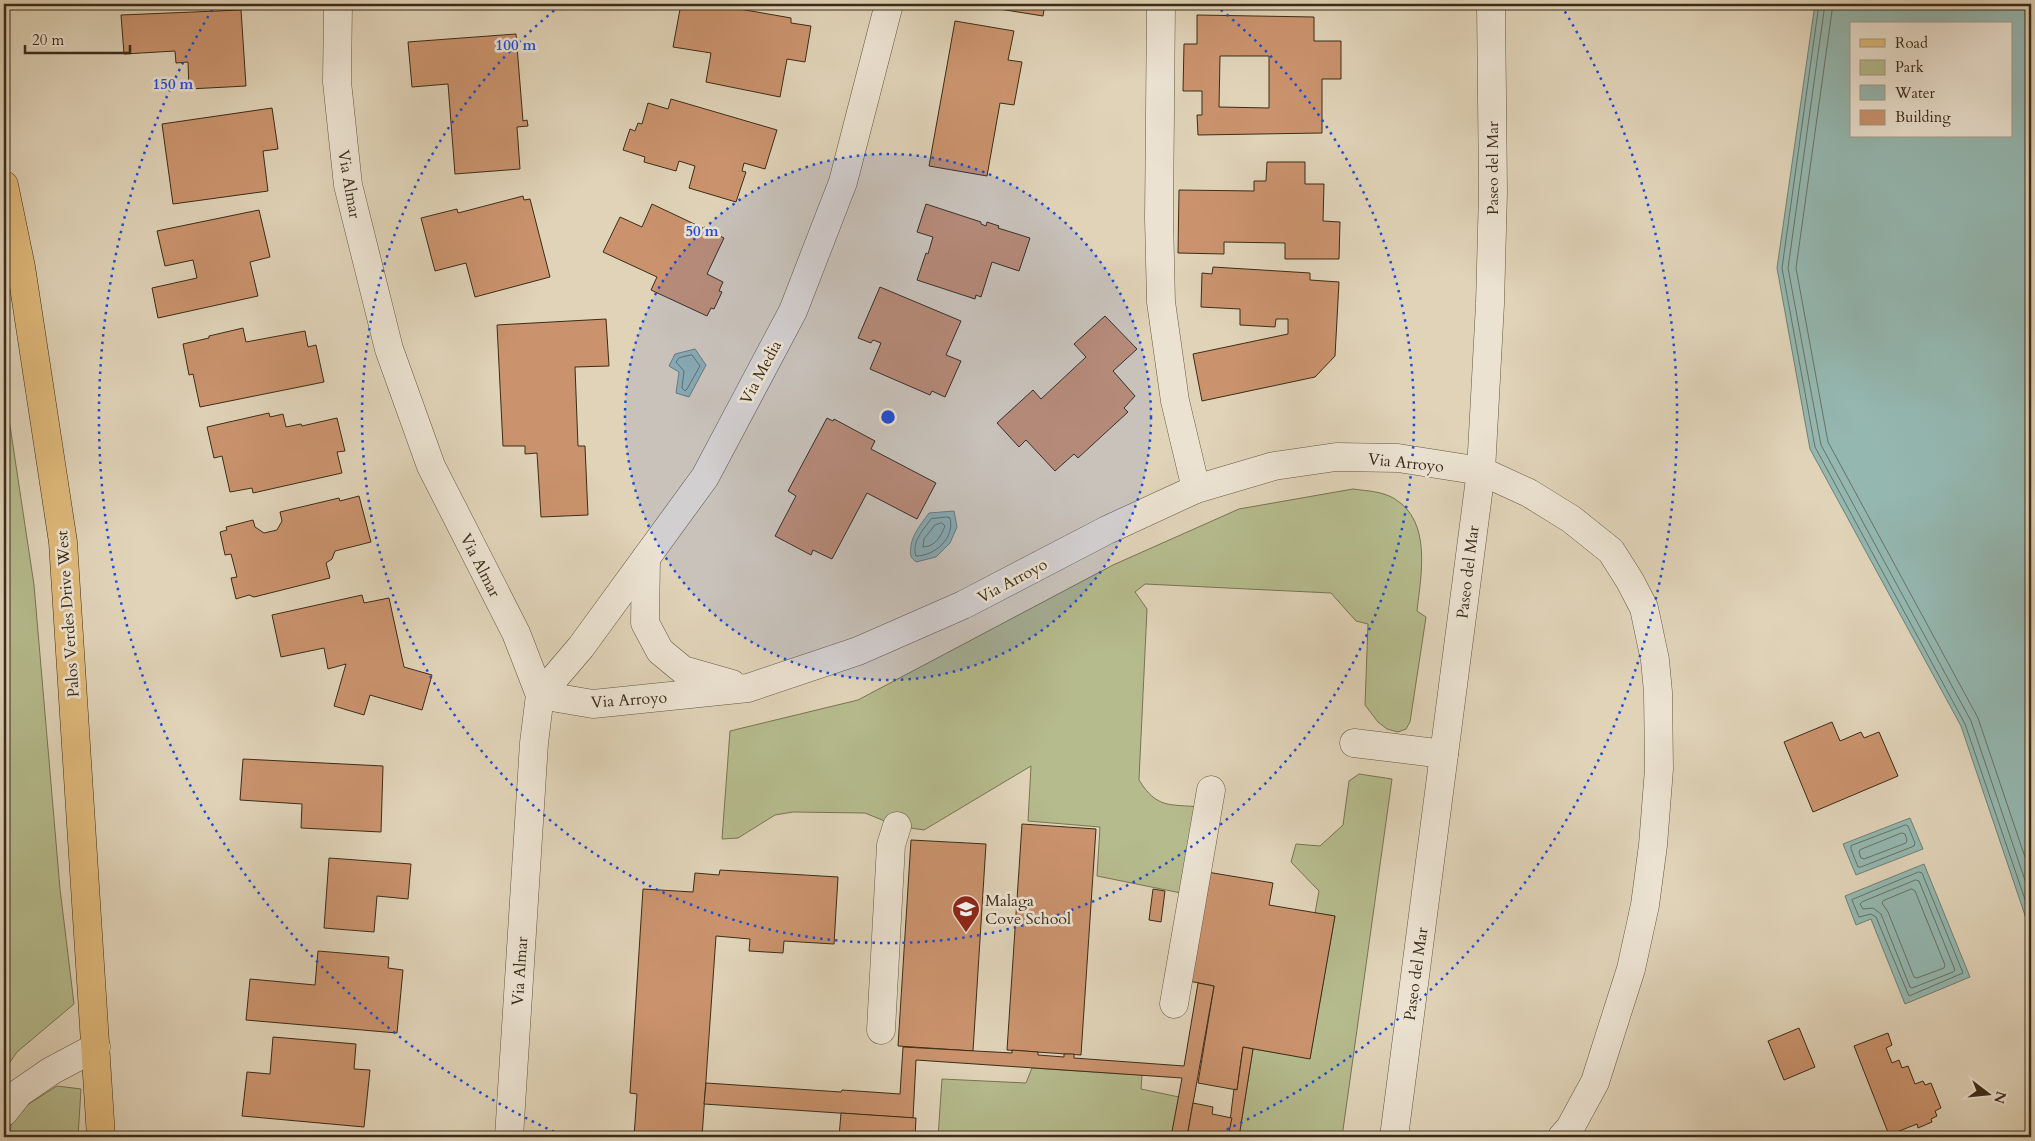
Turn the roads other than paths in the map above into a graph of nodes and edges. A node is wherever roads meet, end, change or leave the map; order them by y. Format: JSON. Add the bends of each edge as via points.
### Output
{"nodes":[{"id":1,"x":338,"y":4,"type":"edge"},
{"id":2,"x":889,"y":4,"type":"edge"},
{"id":3,"x":1161,"y":4,"type":"edge"},
{"id":4,"x":1491,"y":4,"type":"edge"},
{"id":5,"x":4,"y":185,"type":"edge"},
{"id":6,"x":1481,"y":471,"type":"junction"},
{"id":7,"x":1196,"y":489,"type":"junction"},
{"id":8,"x":646,"y":558,"type":"junction"},
{"id":9,"x":748,"y":688,"type":"junction"},
{"id":10,"x":540,"y":695,"type":"junction"},
{"id":11,"x":1354,"y":743,"type":"dead end"},
{"id":12,"x":1444,"y":754,"type":"junction"},
{"id":13,"x":1211,"y":790,"type":"dead end"},
{"id":14,"x":897,"y":826,"type":"dead end"},
{"id":15,"x":1174,"y":1004,"type":"dead end"},
{"id":16,"x":881,"y":1030,"type":"dead end"},
{"id":17,"x":96,"y":1048,"type":"junction"},
{"id":18,"x":4,"y":1112,"type":"edge"},
{"id":19,"x":101,"y":1137,"type":"edge"},
{"id":20,"x":509,"y":1137,"type":"edge"},
{"id":21,"x":1394,"y":1137,"type":"edge"},
{"id":22,"x":1562,"y":1137,"type":"edge"}],
"edges":[{"from":1,"to":10,"type":"street","name":"Via Almar","via":[[337,82],[348,186],[389,349],[430,466],[516,633]]},
{"from":2,"to":8,"type":"street","name":"Via Media","via":[[843,182],[793,311],[705,477]]},
{"from":3,"to":7,"type":"street","via":[[1161,302],[1176,401]]},
{"from":4,"to":6,"type":"street","name":"Paseo del Mar","via":[[1493,192]]},
{"from":5,"to":17,"type":"main road","name":"Palos Verdes Drive West","via":[[21,267],[63,542]]},
{"from":6,"to":7,"type":"street","name":"Via Arroyo","via":[[1398,458],[1336,457],[1274,466]]},
{"from":6,"to":12,"type":"street","name":"Paseo del Mar"},
{"from":6,"to":22,"type":"street","name":"Via Arroyo","via":[[1529,493],[1571,519],[1611,551],[1644,608],[1655,660],[1659,769],[1645,905],[1631,969],[1595,1082]]},
{"from":7,"to":9,"type":"street","name":"Via Arroyo","via":[[1107,530],[963,605],[858,651]]},
{"from":8,"to":9,"type":"street","via":[[645,623],[660,651],[683,670]]},
{"from":8,"to":10,"type":"street","name":"Via Media","via":[[581,647]]},
{"from":9,"to":10,"type":"street","name":"Via Arroyo","via":[[593,704]]},
{"from":10,"to":20,"type":"street","name":"Via Almar"},
{"from":11,"to":12,"type":"street"},
{"from":12,"to":21,"type":"street","name":"Paseo del Mar"},
{"from":13,"to":15,"type":"street"},
{"from":14,"to":16,"type":"street","via":[[891,845]]},
{"from":17,"to":18,"type":"street","via":[[51,1071],[19,1093]]},
{"from":17,"to":19,"type":"main road","name":"Palos Verdes Drive West"}]}
